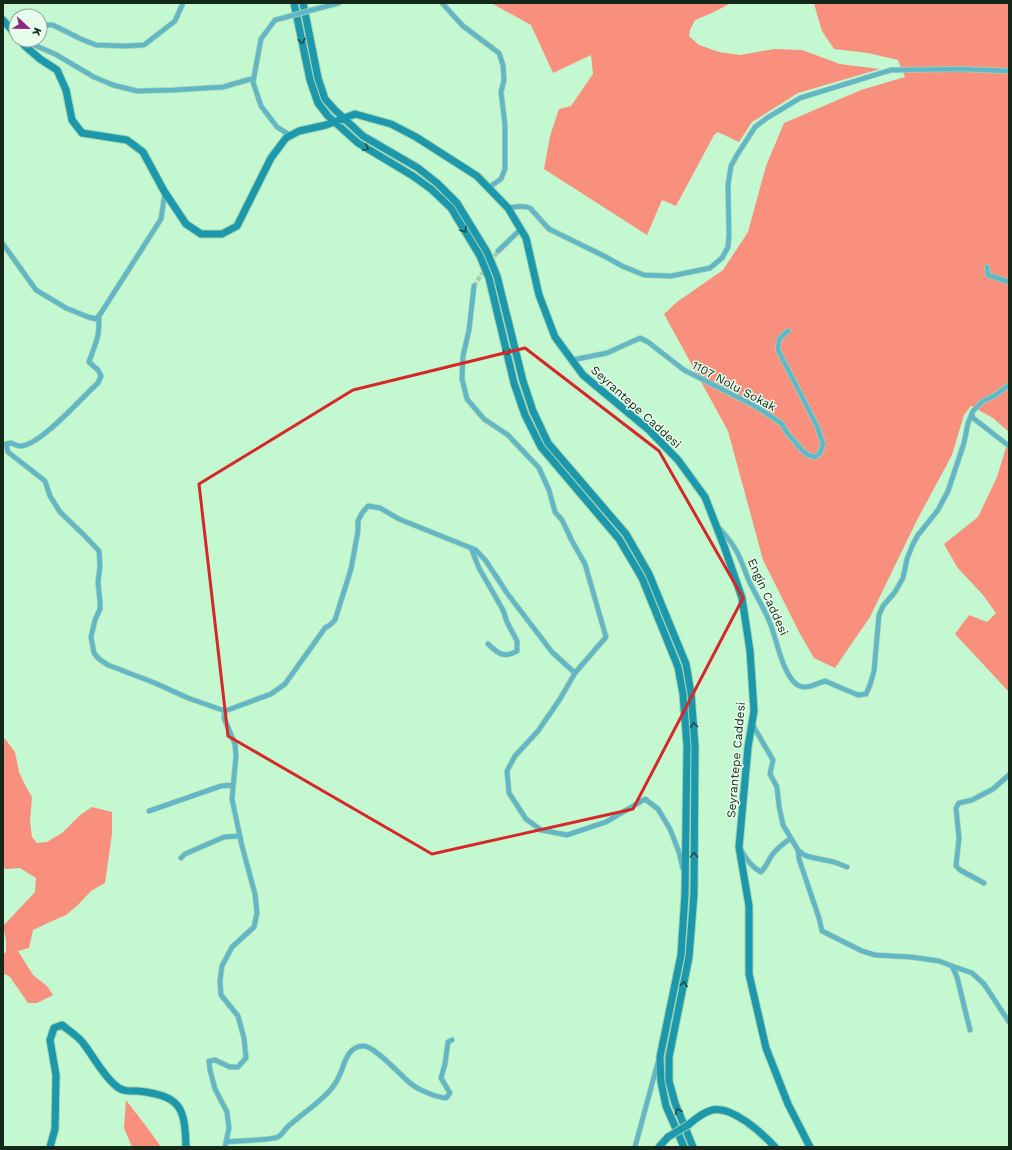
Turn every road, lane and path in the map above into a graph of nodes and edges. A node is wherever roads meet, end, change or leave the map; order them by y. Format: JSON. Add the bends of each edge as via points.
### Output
{"nodes":[{"id":1,"x":183,"y":3,"type":"edge"},
{"id":2,"x":294,"y":3,"type":"edge"},
{"id":3,"x":303,"y":3,"type":"edge"},
{"id":4,"x":339,"y":3,"type":"edge"},
{"id":5,"x":442,"y":3,"type":"edge"},
{"id":6,"x":48,"y":25,"type":"edge"},
{"id":7,"x":27,"y":48,"type":"edge"},
{"id":8,"x":40,"y":48,"type":"edge"},
{"id":9,"x":1009,"y":71,"type":"edge"},
{"id":10,"x":254,"y":78,"type":"junction"},
{"id":11,"x":344,"y":118,"type":"junction"},
{"id":12,"x":335,"y":122,"type":"junction"},
{"id":13,"x":290,"y":135,"type":"junction"},
{"id":14,"x":488,"y":188,"type":"junction"},
{"id":15,"x":165,"y":193,"type":"junction"},
{"id":16,"x":508,"y":208,"type":"junction"},
{"id":17,"x":521,"y":229,"type":"junction"},
{"id":18,"x":3,"y":244,"type":"edge"},
{"id":19,"x":498,"y":251,"type":"tunnel mouth"},
{"id":20,"x":987,"y":268,"type":"dead end"},
{"id":21,"x":1009,"y":282,"type":"edge"},
{"id":22,"x":474,"y":286,"type":"tunnel mouth"},
{"id":23,"x":99,"y":316,"type":"junction"},
{"id":24,"x":788,"y":330,"type":"dead end"},
{"id":25,"x":572,"y":360,"type":"junction"},
{"id":26,"x":1009,"y":385,"type":"edge"},
{"id":27,"x":972,"y":415,"type":"junction"},
{"id":28,"x":1009,"y":446,"type":"edge"},
{"id":29,"x":716,"y":524,"type":"junction"},
{"id":30,"x":471,"y":548,"type":"junction"},
{"id":31,"x":488,"y":644,"type":"dead end"},
{"id":32,"x":575,"y":673,"type":"junction"},
{"id":33,"x":225,"y":711,"type":"junction"},
{"id":34,"x":752,"y":724,"type":"junction"},
{"id":35,"x":1009,"y":775,"type":"edge"},
{"id":36,"x":233,"y":785,"type":"junction"},
{"id":37,"x":149,"y":811,"type":"dead end"},
{"id":38,"x":240,"y":836,"type":"junction"},
{"id":39,"x":791,"y":838,"type":"junction"},
{"id":40,"x":739,"y":847,"type":"junction"},
{"id":41,"x":798,"y":850,"type":"junction"},
{"id":42,"x":181,"y":858,"type":"dead end"},
{"id":43,"x":847,"y":867,"type":"dead end"},
{"id":44,"x":685,"y":876,"type":"junction"},
{"id":45,"x":984,"y":883,"type":"dead end"},
{"id":46,"x":952,"y":966,"type":"junction"},
{"id":47,"x":1009,"y":1022,"type":"edge"},
{"id":48,"x":970,"y":1030,"type":"dead end"},
{"id":49,"x":452,"y":1040,"type":"dead end"},
{"id":50,"x":660,"y":1055,"type":"junction"},
{"id":51,"x":226,"y":1144,"type":"edge"},
{"id":52,"x":50,"y":1147,"type":"edge"},
{"id":53,"x":186,"y":1147,"type":"edge"},
{"id":54,"x":635,"y":1147,"type":"edge"},
{"id":55,"x":659,"y":1147,"type":"edge"},
{"id":56,"x":684,"y":1147,"type":"edge"},
{"id":57,"x":693,"y":1147,"type":"edge"},
{"id":58,"x":775,"y":1147,"type":"edge"},
{"id":59,"x":810,"y":1147,"type":"edge"}],
"edges":[{"from":1,"to":6,"type":"street","via":[[175,21],[144,45],[96,45]]},
{"from":2,"to":12,"type":"main road","one_way":true,"via":[[310,80],[318,103]]},
{"from":3,"to":11,"type":"main road","via":[[318,78],[325,99]]},
{"from":4,"to":10,"type":"street","bridge":true,"via":[[275,20],[261,39]]},
{"from":5,"to":14,"type":"street","via":[[463,26],[499,53],[503,64],[504,80],[501,92],[505,125],[505,169],[501,179]]},
{"from":7,"to":15,"type":"main road","via":[[57,70],[66,90],[72,120],[82,133],[127,140],[143,152]]},
{"from":8,"to":10,"type":"street","via":[[100,80],[137,91],[223,87]]},
{"from":9,"to":16,"type":"street","via":[[891,70],[800,98],[767,118],[755,127],[731,166],[728,186],[728,247],[722,258],[710,268],[671,276],[644,275],[549,229],[530,208]]},
{"from":10,"to":13,"type":"street","via":[[261,106],[277,127]]},
{"from":11,"to":12,"type":"main road","name":"Seyrantepe Caddesi"},
{"from":11,"to":14,"type":"main road","name":"Seyrantepe Caddesi","via":[[355,114],[391,124],[477,176]]},
{"from":57,"to":11,"type":"main road","one_way":true,"via":[[674,1103],[669,1081],[669,1057],[689,956],[694,894],[695,746],[686,664],[649,574],[626,534],[548,443],[523,381],[497,276],[488,252],[457,203],[432,179],[363,136]]},
{"from":12,"to":13,"type":"main road","name":"Seyrantepe Caddesi"},
{"from":12,"to":44,"type":"main road","one_way":true,"via":[[358,143],[432,189],[450,208],[480,256],[489,278],[514,383],[541,447],[619,539],[642,578],[678,666],[683,694],[686,746]]},
{"from":13,"to":15,"type":"main road","via":[[271,158],[237,226],[222,234],[201,234],[186,224]]},
{"from":14,"to":16,"type":"main road","name":"Seyrantepe Caddesi"},
{"from":15,"to":23,"type":"street","via":[[161,219]]},
{"from":16,"to":17,"type":"main road","name":"Seyrantepe Caddesi"},
{"from":17,"to":19,"type":"street"},
{"from":17,"to":25,"type":"main road","name":"Seyrantepe Caddesi","via":[[526,238],[539,295],[555,337]]},
{"from":18,"to":23,"type":"street","via":[[36,290],[66,308],[96,319]]},
{"from":20,"to":21,"type":"street","via":[[988,275]]},
{"from":22,"to":32,"type":"street","via":[[463,356],[462,379],[467,399],[484,419],[508,435],[539,468],[550,490],[555,512],[562,520],[585,564],[606,637]]},
{"from":23,"to":33,"type":"street","via":[[98,333],[89,362],[101,376],[98,383],[51,428],[27,445],[6,444],[8,452],[45,481],[50,496],[60,512],[99,551],[100,609],[91,637],[94,653],[99,659],[108,665]]},
{"from":24,"to":25,"type":"street","name":"1107 Nolu Sokak","via":[[779,339],[778,350],[817,426],[823,444],[820,453],[815,457],[802,450],[781,423],[755,406],[684,370],[640,338],[607,353]]},
{"from":25,"to":29,"type":"main road","name":"Seyrantepe Caddesi","via":[[583,375],[649,430],[678,460],[705,497]]},
{"from":26,"to":27,"type":"street","name":"Engin Caddesi","via":[[983,401]]},
{"from":27,"to":28,"type":"street"},
{"from":27,"to":29,"type":"street","name":"Engin Caddesi","via":[[948,490],[938,510],[913,544],[903,578],[879,615],[874,671],[866,694],[858,695],[825,681],[808,687],[797,684],[781,658],[770,622],[739,555],[729,538]]},
{"from":29,"to":34,"type":"main road","name":"Seyrantepe Caddesi","via":[[742,598],[750,651],[754,711]]},
{"from":30,"to":31,"type":"street","via":[[517,641],[517,651],[510,655],[500,654]]},
{"from":30,"to":32,"type":"street","via":[[486,561],[552,652]]},
{"from":30,"to":33,"type":"street","via":[[399,519],[380,508],[368,506],[358,521],[351,570],[335,620],[325,628],[285,684],[271,694]]},
{"from":32,"to":44,"type":"street","via":[[538,731],[515,756],[507,771],[509,793],[526,819],[541,830],[567,835],[606,822],[645,799],[658,809],[670,829]]},
{"from":33,"to":36,"type":"street","via":[[224,718],[235,744]]},
{"from":34,"to":39,"type":"street","via":[[773,760],[770,774],[777,787],[783,825]]},
{"from":34,"to":40,"type":"main road","name":"Seyrantepe Caddesi"},
{"from":35,"to":45,"type":"street","via":[[993,789],[956,808],[959,838],[956,866]]},
{"from":36,"to":37,"type":"street","via":[[221,786]]},
{"from":36,"to":38,"type":"street","via":[[232,799]]},
{"from":38,"to":42,"type":"street","via":[[224,837]]},
{"from":38,"to":51,"type":"street","via":[[256,894],[257,913],[254,927],[232,947],[222,966],[220,981],[222,995],[238,1016],[246,1058],[238,1067],[230,1067],[215,1060],[209,1061],[215,1089],[227,1112],[229,1128]]},
{"from":39,"to":40,"type":"street","via":[[771,855],[761,872],[750,863]]},
{"from":39,"to":41,"type":"street"},
{"from":40,"to":59,"type":"main road","name":"Seyrantepe Caddesi","via":[[749,906],[749,974],[764,1041],[788,1104]]},
{"from":41,"to":43,"type":"street","via":[[804,855]]},
{"from":41,"to":46,"type":"street","via":[[822,931],[875,955],[919,958],[940,961]]},
{"from":44,"to":50,"type":"main road","via":[[681,955]]},
{"from":46,"to":47,"type":"street","via":[[972,973],[984,984]]},
{"from":46,"to":48,"type":"street","via":[[957,976]]},
{"from":49,"to":51,"type":"street","via":[[447,1045],[441,1078],[450,1093],[446,1098],[438,1097],[411,1084],[370,1047],[363,1046],[354,1048],[347,1057],[341,1074],[332,1088],[278,1137]]},
{"from":50,"to":54,"type":"street"},
{"from":50,"to":56,"type":"main road","via":[[661,1082],[666,1106]]},
{"from":52,"to":53,"type":"main road","via":[[55,1129],[56,1075],[50,1040],[54,1028],[62,1026],[83,1042],[116,1086],[125,1091],[150,1093],[171,1099],[182,1114]]},
{"from":55,"to":58,"type":"main road","bridge":true,"via":[[668,1136],[704,1114],[723,1109],[744,1120]]}]}
